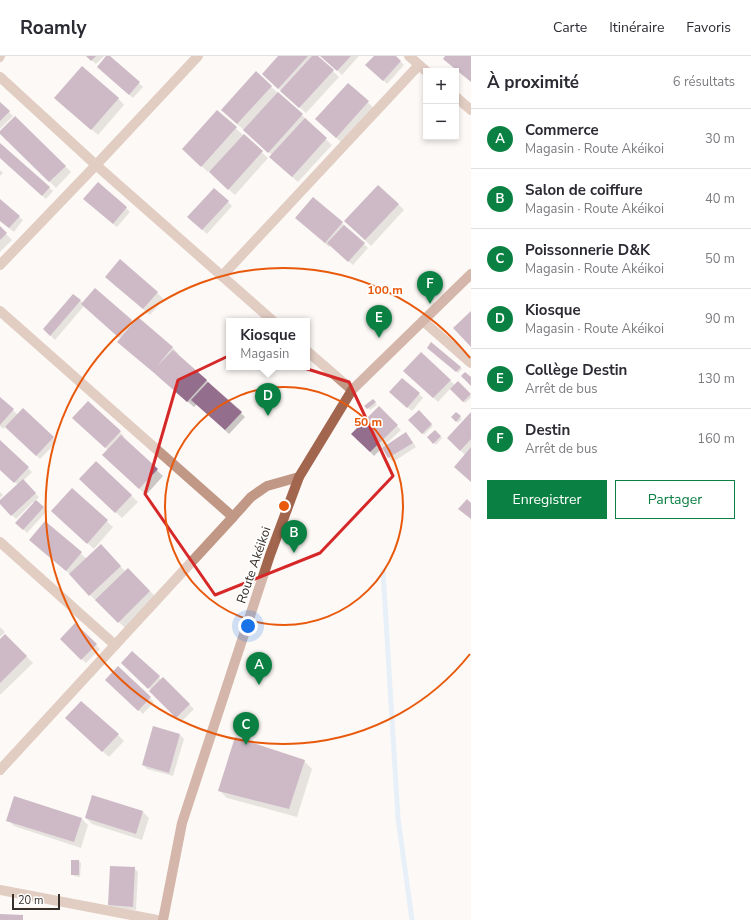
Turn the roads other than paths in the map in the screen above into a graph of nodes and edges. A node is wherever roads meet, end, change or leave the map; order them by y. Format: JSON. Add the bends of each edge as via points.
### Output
{"nodes":[{"id":1,"x":198,"y":56,"type":"edge"},
{"id":2,"x":409,"y":56,"type":"edge"},
{"id":3,"x":422,"y":68,"type":"edge"},
{"id":4,"x":0,"y":77,"type":"edge"},
{"id":5,"x":459,"y":100,"type":"edge"},
{"id":6,"x":471,"y":110,"type":"edge"},
{"id":7,"x":96,"y":165,"type":"junction"},
{"id":8,"x":0,"y":265,"type":"edge"},
{"id":9,"x":471,"y":274,"type":"edge"},
{"id":10,"x":222,"y":276,"type":"junction"},
{"id":11,"x":0,"y":311,"type":"edge"},
{"id":12,"x":271,"y":318,"type":"edge"},
{"id":13,"x":423,"y":321,"type":"junction"},
{"id":14,"x":310,"y":354,"type":"edge"},
{"id":15,"x":471,"y":363,"type":"edge"},
{"id":16,"x":352,"y":390,"type":"junction"},
{"id":17,"x":299,"y":477,"type":"junction"},
{"id":18,"x":233,"y":517,"type":"junction"},
{"id":19,"x":0,"y":542,"type":"edge"},
{"id":20,"x":115,"y":645,"type":"junction"},
{"id":21,"x":0,"y":770,"type":"edge"},
{"id":22,"x":0,"y":890,"type":"edge"},
{"id":23,"x":157,"y":920,"type":"edge"},
{"id":24,"x":163,"y":920,"type":"edge"}],
"edges":[{"from":1,"to":7,"type":"street"},
{"from":2,"to":3,"type":"street"},
{"from":3,"to":10,"type":"street"},
{"from":4,"to":7,"type":"street"},
{"from":5,"to":6,"type":"street"},
{"from":7,"to":8,"type":"street"},
{"from":7,"to":10,"type":"street"},
{"from":9,"to":13,"type":"street","name":"Route Akéikoi"},
{"from":10,"to":12,"type":"street"},
{"from":11,"to":18,"type":"street"},
{"from":13,"to":15,"type":"street"},
{"from":13,"to":16,"type":"street","name":"Route Akéikoi"},
{"from":14,"to":16,"type":"street"},
{"from":16,"to":17,"type":"street","name":"Route Akéikoi"},
{"from":17,"to":18,"type":"street","via":[[267,486],[251,497]]},
{"from":17,"to":24,"type":"street","name":"Route Akéikoi","via":[[270,555],[182,823]]},
{"from":18,"to":20,"type":"street"},
{"from":19,"to":20,"type":"street"},
{"from":20,"to":21,"type":"street"},
{"from":22,"to":23,"type":"street"}]}
